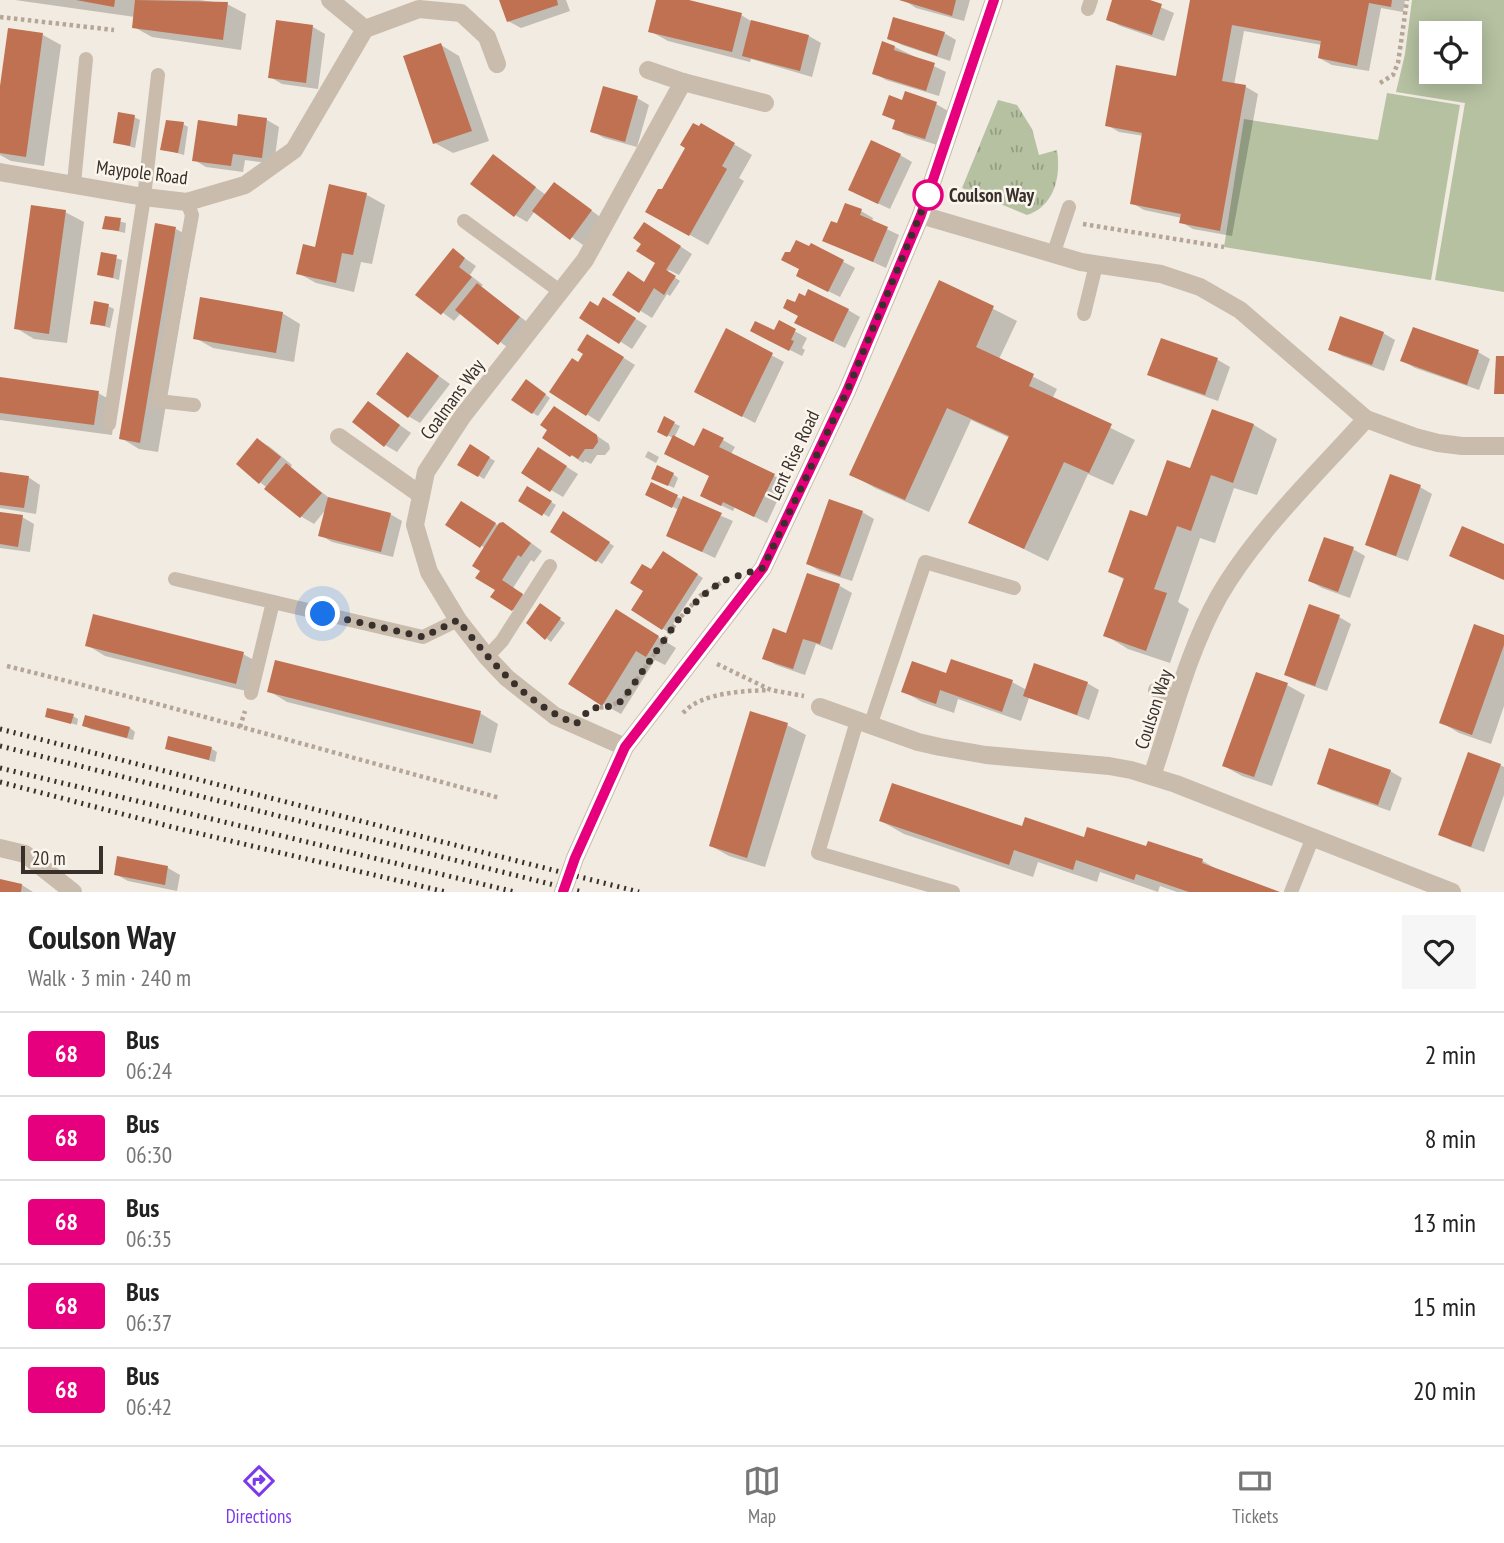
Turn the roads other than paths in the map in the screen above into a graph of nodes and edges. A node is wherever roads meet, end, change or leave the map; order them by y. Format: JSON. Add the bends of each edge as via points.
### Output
{"nodes":[{"id":1,"x":330,"y":0,"type":"edge"},
{"id":2,"x":994,"y":0,"type":"edge"},
{"id":3,"x":420,"y":4,"type":"edge"},
{"id":4,"x":365,"y":29,"type":"junction"},
{"id":5,"x":86,"y":59,"type":"dead end"},
{"id":6,"x":497,"y":64,"type":"dead end"},
{"id":7,"x":648,"y":70,"type":"dead end"},
{"id":8,"x":158,"y":75,"type":"dead end"},
{"id":9,"x":683,"y":82,"type":"junction"},
{"id":10,"x":765,"y":103,"type":"dead end"},
{"id":11,"x":0,"y":172,"type":"edge"},
{"id":12,"x":74,"y":183,"type":"junction"},
{"id":13,"x":144,"y":197,"type":"junction"},
{"id":14,"x":187,"y":202,"type":"junction"},
{"id":15,"x":1067,"y":214,"type":"road end"},
{"id":16,"x":921,"y":215,"type":"junction"},
{"id":17,"x":464,"y":221,"type":"dead end"},
{"id":18,"x":1053,"y":255,"type":"junction"},
{"id":19,"x":1097,"y":265,"type":"junction"},
{"id":20,"x":561,"y":292,"type":"junction"},
{"id":21,"x":1084,"y":314,"type":"dead end"},
{"id":22,"x":194,"y":405,"type":"dead end"},
{"id":23,"x":1366,"y":419,"type":"junction"},
{"id":24,"x":108,"y":424,"type":"dead end"},
{"id":25,"x":339,"y":437,"type":"dead end"},
{"id":26,"x":1504,"y":446,"type":"edge"},
{"id":27,"x":421,"y":495,"type":"junction"},
{"id":28,"x":550,"y":566,"type":"dead end"},
{"id":29,"x":175,"y":579,"type":"dead end"},
{"id":30,"x":1014,"y":589,"type":"dead end"},
{"id":31,"x":272,"y":603,"type":"junction"},
{"id":32,"x":458,"y":620,"type":"junction"},
{"id":33,"x":487,"y":657,"type":"junction"},
{"id":34,"x":1155,"y":690,"type":"dead end"},
{"id":35,"x":251,"y":693,"type":"dead end"},
{"id":36,"x":1179,"y":697,"type":"junction"},
{"id":37,"x":813,"y":702,"type":"road end"},
{"id":38,"x":864,"y":723,"type":"junction"},
{"id":39,"x":625,"y":747,"type":"junction"},
{"id":40,"x":1152,"y":776,"type":"junction"},
{"id":41,"x":1313,"y":837,"type":"junction"},
{"id":42,"x":0,"y":848,"type":"edge"},
{"id":43,"x":73,"y":892,"type":"edge"},
{"id":44,"x":563,"y":892,"type":"edge"},
{"id":45,"x":953,"y":892,"type":"edge"},
{"id":46,"x":1291,"y":892,"type":"edge"},
{"id":47,"x":1452,"y":892,"type":"edge"}],
"edges":[{"from":1,"to":4,"type":"street"},
{"from":2,"to":16,"type":"street","name":"Lent Rise Road"},
{"from":3,"to":4,"type":"street"},
{"from":3,"to":6,"type":"street","via":[[461,12],[487,37]]},
{"from":4,"to":14,"type":"street","name":"Maypole Road","via":[[294,150],[245,186]]},
{"from":5,"to":12,"type":"lane"},
{"from":7,"to":9,"type":"street"},
{"from":8,"to":13,"type":"lane"},
{"from":9,"to":10,"type":"street"},
{"from":9,"to":20,"type":"street","name":"Coalmans Way","via":[[585,260]]},
{"from":11,"to":12,"type":"street","name":"Maypole Road"},
{"from":12,"to":13,"type":"street","name":"Maypole Road"},
{"from":13,"to":14,"type":"street","name":"Maypole Road"},
{"from":13,"to":24,"type":"lane"},
{"from":14,"to":22,"type":"lane","via":[[192,215],[158,401]]},
{"from":15,"to":18,"type":"lane"},
{"from":16,"to":18,"type":"street"},
{"from":16,"to":39,"type":"street","name":"Lent Rise Road","via":[[847,391],[763,568]]},
{"from":17,"to":20,"type":"lane"},
{"from":18,"to":19,"type":"street"},
{"from":19,"to":21,"type":"lane"},
{"from":19,"to":23,"type":"street","via":[[1171,277],[1220,297]]},
{"from":20,"to":27,"type":"street","name":"Coalmans Way","via":[[462,417],[426,472]]},
{"from":23,"to":26,"type":"street","via":[[1438,443]]},
{"from":23,"to":36,"type":"street","name":"Coulson Way","via":[[1236,570],[1204,628]]},
{"from":25,"to":27,"type":"street"},
{"from":27,"to":32,"type":"street","name":"Coalmans Way","via":[[415,525],[429,572]]},
{"from":28,"to":33,"type":"lane"},
{"from":29,"to":31,"type":"lane"},
{"from":30,"to":38,"type":"lane","via":[[925,562]]},
{"from":31,"to":32,"type":"lane","via":[[423,637]]},
{"from":31,"to":35,"type":"lane"},
{"from":32,"to":33,"type":"street","name":"Coalmans Way"},
{"from":33,"to":39,"type":"street","name":"Coalmans Way","via":[[555,716]]},
{"from":34,"to":36,"type":"lane"},
{"from":36,"to":40,"type":"street","name":"Coulson Way"},
{"from":37,"to":38,"type":"street","name":"Coulson Way"},
{"from":38,"to":40,"type":"street","name":"Coulson Way","via":[[940,747],[1109,766]]},
{"from":38,"to":45,"type":"lane","via":[[818,853]]},
{"from":39,"to":44,"type":"street","name":"Lent Rise Road"},
{"from":40,"to":41,"type":"street","name":"Coulson Way"},
{"from":41,"to":46,"type":"lane"},
{"from":41,"to":47,"type":"street","name":"Coulson Way"},
{"from":42,"to":43,"type":"street","via":[[24,854]]}]}
